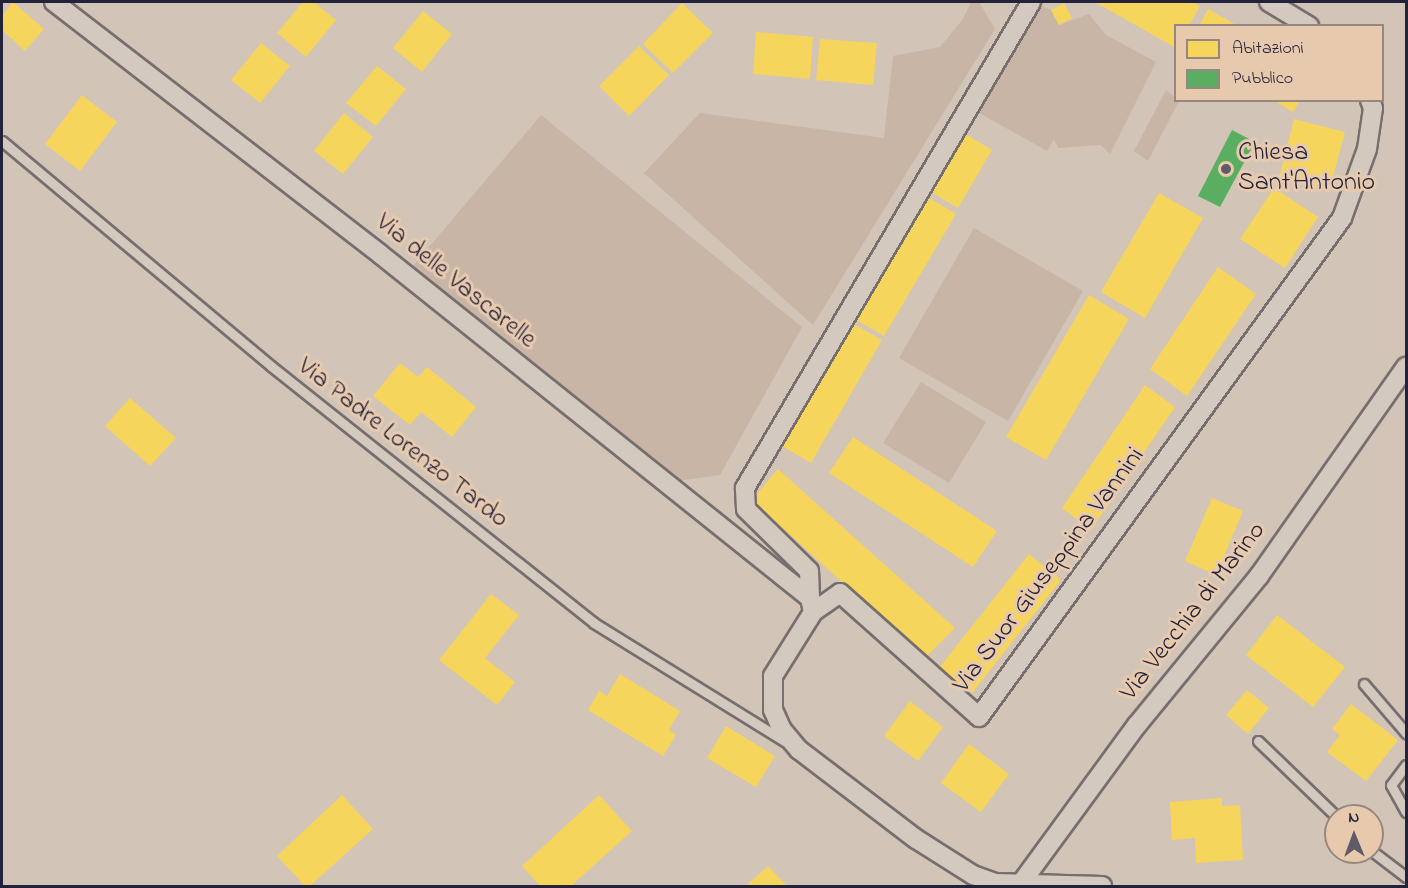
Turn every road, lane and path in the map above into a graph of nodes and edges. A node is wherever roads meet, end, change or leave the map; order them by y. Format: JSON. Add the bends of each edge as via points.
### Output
{"nodes":[{"id":1,"x":54,"y":2,"type":"edge"},
{"id":2,"x":1031,"y":2,"type":"edge"},
{"id":3,"x":1269,"y":2,"type":"edge"},
{"id":4,"x":1306,"y":24,"type":"edge"},
{"id":5,"x":1371,"y":102,"type":"edge"},
{"id":6,"x":2,"y":141,"type":"edge"},
{"id":7,"x":1407,"y":367,"type":"edge"},
{"id":8,"x":812,"y":605,"type":"junction"},
{"id":9,"x":1364,"y":684,"type":"dead end"},
{"id":10,"x":1407,"y":733,"type":"edge"},
{"id":11,"x":1258,"y":741,"type":"dead end"},
{"id":12,"x":799,"y":750,"type":"junction"},
{"id":13,"x":1407,"y":765,"type":"edge"},
{"id":14,"x":1324,"y":804,"type":"edge"},
{"id":15,"x":1407,"y":812,"type":"edge"},
{"id":16,"x":1384,"y":860,"type":"edge"},
{"id":17,"x":1407,"y":876,"type":"edge"},
{"id":18,"x":1020,"y":885,"type":"edge"},
{"id":19,"x":1102,"y":886,"type":"edge"}],
"edges":[{"from":1,"to":8,"type":"street","name":"Via delle Vascarelle","via":[[380,254]]},
{"from":2,"to":8,"type":"street","via":[[745,488],[746,509],[809,571]]},
{"from":3,"to":4,"type":"street"},
{"from":5,"to":8,"type":"street","name":"Via Suor Giuseppina Vannini","via":[[1367,149],[1342,218],[979,717],[840,593]]},
{"from":6,"to":12,"type":"lane","name":"Via Padre Lorenzo Tardo","via":[[271,366],[594,623]]},
{"from":7,"to":18,"type":"street","name":"Via Vecchia di Marino","via":[[1259,576],[1137,725]]},
{"from":8,"to":12,"type":"street","name":"Via Suor Giuseppina Vannini","via":[[778,664],[770,690],[782,730]]},
{"from":9,"to":10,"type":"lane"},
{"from":11,"to":14,"type":"lane"},
{"from":12,"to":18,"type":"street","name":"Via Suor Giuseppina Vannini","via":[[880,815],[973,875],[995,883]]},
{"from":13,"to":15,"type":"lane","via":[[1391,785]]},
{"from":16,"to":17,"type":"lane"},
{"from":18,"to":19,"type":"street","name":"Via Suor Giuseppina Vannini"}]}
